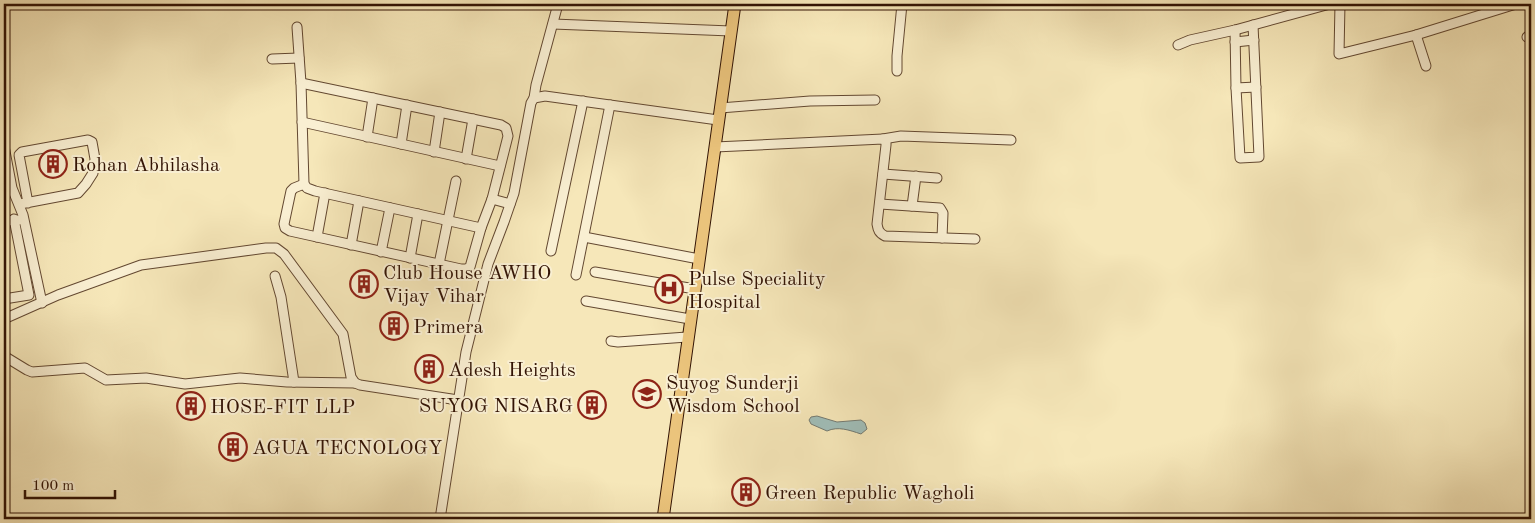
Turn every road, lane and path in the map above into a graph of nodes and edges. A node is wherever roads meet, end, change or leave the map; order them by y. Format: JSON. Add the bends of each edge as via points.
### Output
{"nodes":[{"id":1,"x":558,"y":4,"type":"edge"},
{"id":2,"x":735,"y":4,"type":"edge"},
{"id":3,"x":902,"y":4,"type":"edge"},
{"id":4,"x":1330,"y":4,"type":"edge"},
{"id":5,"x":1340,"y":4,"type":"edge"},
{"id":6,"x":1516,"y":4,"type":"edge"},
{"id":7,"x":553,"y":24,"type":"junction"},
{"id":8,"x":1253,"y":26,"type":"junction"},
{"id":9,"x":296,"y":27,"type":"dead end"},
{"id":10,"x":1235,"y":30,"type":"junction"},
{"id":11,"x":730,"y":31,"type":"junction"},
{"id":12,"x":1416,"y":35,"type":"junction"},
{"id":13,"x":1254,"y":40,"type":"junction"},
{"id":14,"x":1235,"y":42,"type":"junction"},
{"id":15,"x":1178,"y":45,"type":"dead end"},
{"id":16,"x":299,"y":58,"type":"junction"},
{"id":17,"x":272,"y":59,"type":"dead end"},
{"id":18,"x":1426,"y":66,"type":"dead end"},
{"id":19,"x":897,"y":72,"type":"dead end"},
{"id":20,"x":301,"y":83,"type":"junction"},
{"id":21,"x":1256,"y":87,"type":"junction"},
{"id":22,"x":1236,"y":88,"type":"junction"},
{"id":23,"x":373,"y":98,"type":"junction"},
{"id":24,"x":534,"y":98,"type":"junction"},
{"id":25,"x":875,"y":100,"type":"dead end"},
{"id":26,"x":582,"y":101,"type":"junction"},
{"id":27,"x":407,"y":105,"type":"junction"},
{"id":28,"x":610,"y":105,"type":"junction"},
{"id":29,"x":720,"y":108,"type":"junction"},
{"id":30,"x":440,"y":112,"type":"junction"},
{"id":31,"x":473,"y":119,"type":"junction"},
{"id":32,"x":718,"y":120,"type":"junction"},
{"id":33,"x":302,"y":122,"type":"junction"},
{"id":34,"x":367,"y":137,"type":"junction"},
{"id":35,"x":883,"y":138,"type":"junction"},
{"id":36,"x":1011,"y":140,"type":"dead end"},
{"id":37,"x":400,"y":144,"type":"junction"},
{"id":38,"x":4,"y":146,"type":"edge"},
{"id":39,"x":715,"y":147,"type":"junction"},
{"id":40,"x":434,"y":152,"type":"junction"},
{"id":41,"x":466,"y":159,"type":"junction"},
{"id":42,"x":500,"y":166,"type":"junction"},
{"id":43,"x":883,"y":174,"type":"junction"},
{"id":44,"x":916,"y":176,"type":"junction"},
{"id":45,"x":937,"y":178,"type":"dead end"},
{"id":46,"x":24,"y":180,"type":"junction"},
{"id":47,"x":456,"y":181,"type":"dead end"},
{"id":48,"x":304,"y":184,"type":"junction"},
{"id":49,"x":9,"y":187,"type":"edge"},
{"id":50,"x":324,"y":193,"type":"junction"},
{"id":51,"x":492,"y":199,"type":"junction"},
{"id":52,"x":359,"y":201,"type":"junction"},
{"id":53,"x":24,"y":203,"type":"junction"},
{"id":54,"x":510,"y":204,"type":"junction"},
{"id":55,"x":880,"y":204,"type":"junction"},
{"id":56,"x":912,"y":206,"type":"junction"},
{"id":57,"x":390,"y":208,"type":"junction"},
{"id":58,"x":418,"y":214,"type":"junction"},
{"id":59,"x":14,"y":219,"type":"junction"},
{"id":60,"x":24,"y":220,"type":"junction"},
{"id":61,"x":4,"y":221,"type":"edge"},
{"id":62,"x":447,"y":221,"type":"junction"},
{"id":63,"x":480,"y":228,"type":"junction"},
{"id":64,"x":317,"y":237,"type":"junction"},
{"id":65,"x":584,"y":237,"type":"junction"},
{"id":66,"x":942,"y":238,"type":"junction"},
{"id":67,"x":975,"y":239,"type":"dead end"},
{"id":68,"x":351,"y":245,"type":"junction"},
{"id":69,"x":551,"y":251,"type":"dead end"},
{"id":70,"x":381,"y":252,"type":"junction"},
{"id":71,"x":410,"y":258,"type":"junction"},
{"id":72,"x":699,"y":259,"type":"junction"},
{"id":73,"x":439,"y":264,"type":"junction"},
{"id":74,"x":595,"y":272,"type":"dead end"},
{"id":75,"x":576,"y":275,"type":"dead end"},
{"id":76,"x":275,"y":276,"type":"dead end"},
{"id":77,"x":695,"y":289,"type":"junction"},
{"id":78,"x":4,"y":299,"type":"edge"},
{"id":79,"x":586,"y":302,"type":"dead end"},
{"id":80,"x":42,"y":303,"type":"junction"},
{"id":81,"x":4,"y":319,"type":"edge"},
{"id":82,"x":690,"y":319,"type":"junction"},
{"id":83,"x":688,"y":337,"type":"junction"},
{"id":84,"x":612,"y":341,"type":"dead end"},
{"id":85,"x":4,"y":356,"type":"edge"},
{"id":86,"x":294,"y":382,"type":"junction"},
{"id":87,"x":355,"y":383,"type":"junction"},
{"id":88,"x":458,"y":400,"type":"junction"},
{"id":89,"x":440,"y":519,"type":"edge"},
{"id":90,"x":662,"y":519,"type":"edge"}],
"edges":[{"from":1,"to":7,"type":"street"},
{"from":2,"to":11,"type":"main road"},
{"from":3,"to":19,"type":"street"},
{"from":4,"to":8,"type":"street"},
{"from":5,"to":12,"type":"street","via":[[1339,54]]},
{"from":6,"to":12,"type":"street"},
{"from":7,"to":11,"type":"street"},
{"from":7,"to":24,"type":"street"},
{"from":8,"to":10,"type":"street"},
{"from":8,"to":13,"type":"street"},
{"from":9,"to":16,"type":"street"},
{"from":10,"to":14,"type":"street"},
{"from":10,"to":15,"type":"street"},
{"from":11,"to":29,"type":"main road"},
{"from":12,"to":18,"type":"street"},
{"from":13,"to":14,"type":"street"},
{"from":13,"to":21,"type":"street"},
{"from":14,"to":22,"type":"street"},
{"from":16,"to":17,"type":"street"},
{"from":16,"to":20,"type":"street"},
{"from":20,"to":23,"type":"street"},
{"from":20,"to":33,"type":"street"},
{"from":21,"to":22,"type":"street"},
{"from":21,"to":22,"type":"street","via":[[1259,157],[1240,158]]},
{"from":23,"to":27,"type":"street"},
{"from":23,"to":34,"type":"street"},
{"from":24,"to":26,"type":"street","via":[[545,96]]},
{"from":24,"to":54,"type":"street"},
{"from":25,"to":29,"type":"street"},
{"from":26,"to":28,"type":"street"},
{"from":26,"to":69,"type":"street"},
{"from":27,"to":30,"type":"street"},
{"from":27,"to":37,"type":"street"},
{"from":28,"to":32,"type":"street"},
{"from":28,"to":65,"type":"street"},
{"from":29,"to":32,"type":"main road"},
{"from":30,"to":31,"type":"street"},
{"from":30,"to":40,"type":"street"},
{"from":31,"to":41,"type":"street"},
{"from":31,"to":42,"type":"street","via":[[506,128],[508,136]]},
{"from":32,"to":39,"type":"main road"},
{"from":33,"to":34,"type":"street"},
{"from":33,"to":48,"type":"street"},
{"from":34,"to":37,"type":"street"},
{"from":35,"to":36,"type":"street"},
{"from":35,"to":39,"type":"street"},
{"from":35,"to":43,"type":"street","via":[[886,141]]},
{"from":37,"to":40,"type":"street"},
{"from":38,"to":49,"type":"street"},
{"from":39,"to":72,"type":"main road"},
{"from":40,"to":41,"type":"street"},
{"from":41,"to":42,"type":"street"},
{"from":42,"to":51,"type":"street"},
{"from":43,"to":44,"type":"street"},
{"from":43,"to":55,"type":"street"},
{"from":44,"to":45,"type":"street"},
{"from":44,"to":56,"type":"street"},
{"from":46,"to":49,"type":"street"},
{"from":46,"to":53,"type":"street"},
{"from":46,"to":53,"type":"street","via":[[18,155],[22,152],[88,140],[92,142],[93,172],[78,193]]},
{"from":47,"to":62,"type":"street"},
{"from":48,"to":50,"type":"street"},
{"from":48,"to":64,"type":"street","via":[[291,191],[284,224],[290,231]]},
{"from":49,"to":53,"type":"street"},
{"from":50,"to":52,"type":"street"},
{"from":50,"to":64,"type":"street"},
{"from":51,"to":54,"type":"street"},
{"from":51,"to":63,"type":"street"},
{"from":52,"to":57,"type":"street"},
{"from":52,"to":68,"type":"street"},
{"from":53,"to":60,"type":"street"},
{"from":54,"to":88,"type":"street","via":[[488,264],[466,352]]},
{"from":55,"to":56,"type":"street"},
{"from":55,"to":66,"type":"street","via":[[877,224],[880,234]]},
{"from":56,"to":66,"type":"street","via":[[942,210]]},
{"from":57,"to":58,"type":"street"},
{"from":57,"to":70,"type":"street"},
{"from":58,"to":62,"type":"street"},
{"from":58,"to":71,"type":"street"},
{"from":59,"to":60,"type":"street"},
{"from":59,"to":61,"type":"street"},
{"from":59,"to":78,"type":"street","via":[[28,295]]},
{"from":60,"to":80,"type":"street"},
{"from":62,"to":63,"type":"street"},
{"from":62,"to":73,"type":"street"},
{"from":63,"to":73,"type":"street","via":[[470,267],[461,269]]},
{"from":64,"to":68,"type":"street"},
{"from":65,"to":72,"type":"street"},
{"from":65,"to":75,"type":"street"},
{"from":66,"to":67,"type":"street"},
{"from":68,"to":70,"type":"street"},
{"from":70,"to":71,"type":"street"},
{"from":71,"to":73,"type":"street"},
{"from":72,"to":77,"type":"main road"},
{"from":74,"to":77,"type":"street"},
{"from":76,"to":86,"type":"street"},
{"from":77,"to":82,"type":"main road"},
{"from":79,"to":82,"type":"street"},
{"from":80,"to":81,"type":"street"},
{"from":80,"to":87,"type":"street","via":[[141,265],[276,248],[284,254],[343,334]]},
{"from":82,"to":83,"type":"main road"},
{"from":83,"to":84,"type":"street"},
{"from":83,"to":90,"type":"main road"},
{"from":85,"to":86,"type":"street","via":[[32,372],[85,368],[112,381],[146,378],[185,384],[240,378]]},
{"from":86,"to":87,"type":"street"},
{"from":87,"to":88,"type":"street"},
{"from":88,"to":89,"type":"street"}]}
